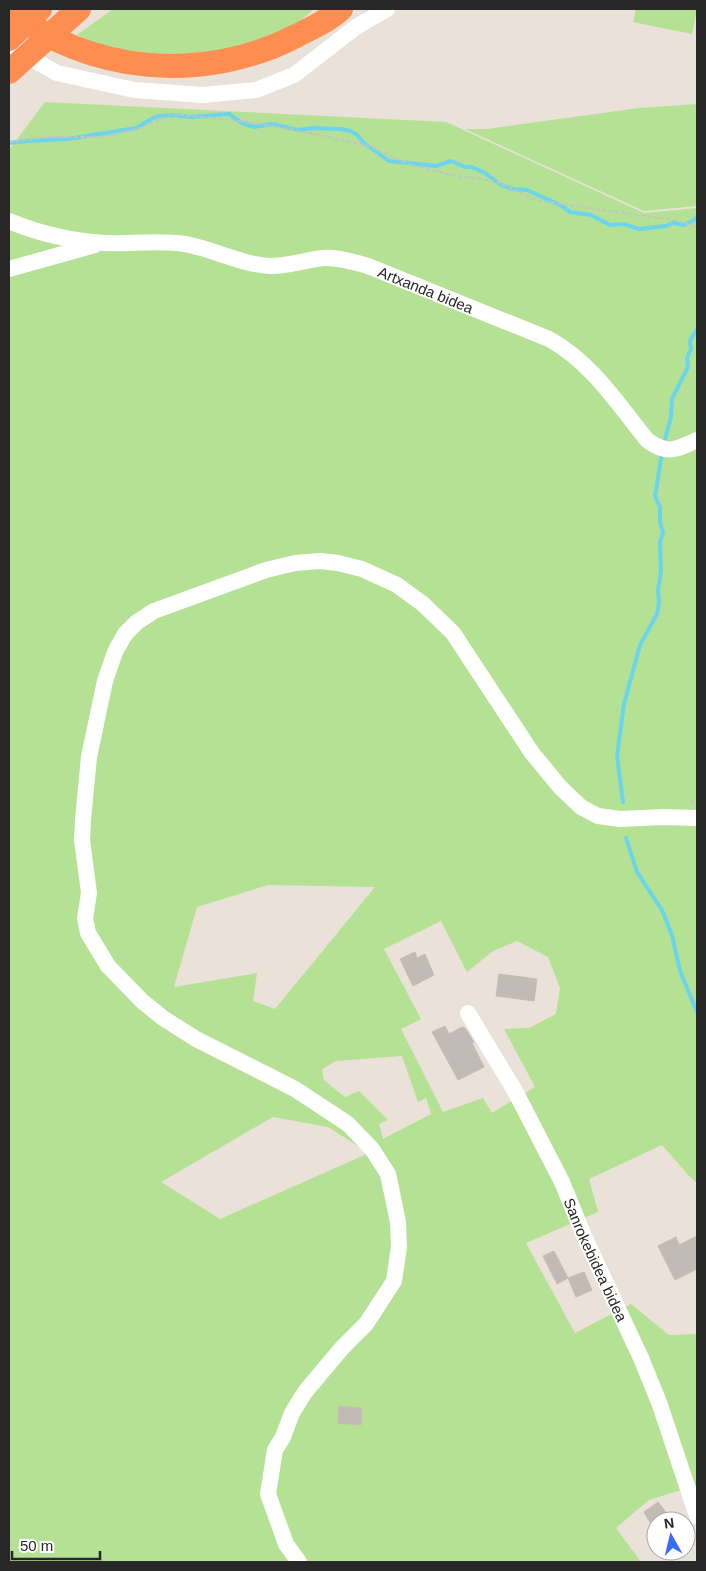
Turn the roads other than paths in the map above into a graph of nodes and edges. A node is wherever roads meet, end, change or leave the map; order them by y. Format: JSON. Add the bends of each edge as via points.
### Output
{"nodes":[{"id":1,"x":9,"y":9,"type":"edge"},
{"id":2,"x":40,"y":9,"type":"edge"},
{"id":3,"x":324,"y":9,"type":"edge"},
{"id":4,"x":342,"y":9,"type":"edge"},
{"id":5,"x":387,"y":9,"type":"edge"},
{"id":6,"x":75,"y":12,"type":"edge"},
{"id":7,"x":300,"y":35,"type":"junction"},
{"id":8,"x":9,"y":39,"type":"edge"},
{"id":9,"x":9,"y":46,"type":"edge"},
{"id":10,"x":9,"y":72,"type":"edge"},
{"id":11,"x":9,"y":221,"type":"edge"},
{"id":12,"x":104,"y":243,"type":"junction"},
{"id":13,"x":9,"y":269,"type":"edge"},
{"id":14,"x":697,"y":440,"type":"edge"},
{"id":15,"x":697,"y":818,"type":"edge"},
{"id":16,"x":468,"y":1013,"type":"dead end"},
{"id":17,"x":697,"y":1516,"type":"edge"},
{"id":18,"x":299,"y":1562,"type":"edge"}],
"edges":[{"from":1,"to":7,"type":"highway","via":[[32,27],[70,46],[117,60],[159,66],[201,65],[238,59]]},
{"from":2,"to":8,"type":"highway"},
{"from":3,"to":7,"type":"highway"},
{"from":4,"to":7,"type":"highway"},
{"from":5,"to":9,"type":"street","via":[[356,27],[294,75],[256,90],[203,95],[134,90],[57,73]]},
{"from":6,"to":10,"type":"highway"},
{"from":11,"to":12,"type":"street","name":"Artxanda bidea","via":[[63,239]]},
{"from":12,"to":13,"type":"street","name":"Artxanda bidea"},
{"from":12,"to":14,"type":"street","name":"Artxanda bidea","via":[[182,244],[270,266],[324,258],[368,266],[564,347],[583,363],[657,448],[670,450]]},
{"from":15,"to":18,"type":"street","via":[[620,819],[598,816],[581,807],[532,753],[453,633],[423,604],[397,586],[362,569],[320,561],[266,570],[154,611],[125,634],[115,652],[105,681],[85,788],[82,840],[89,893],[85,918],[88,933],[108,966],[163,1018],[196,1039],[295,1089],[348,1124],[372,1149],[388,1174],[394,1198],[399,1247],[394,1281],[366,1324],[305,1392],[276,1450],[268,1494],[286,1544]]},
{"from":16,"to":17,"type":"street","name":"Sanrokebidea bidea","via":[[515,1091],[562,1182],[652,1384]]}]}
